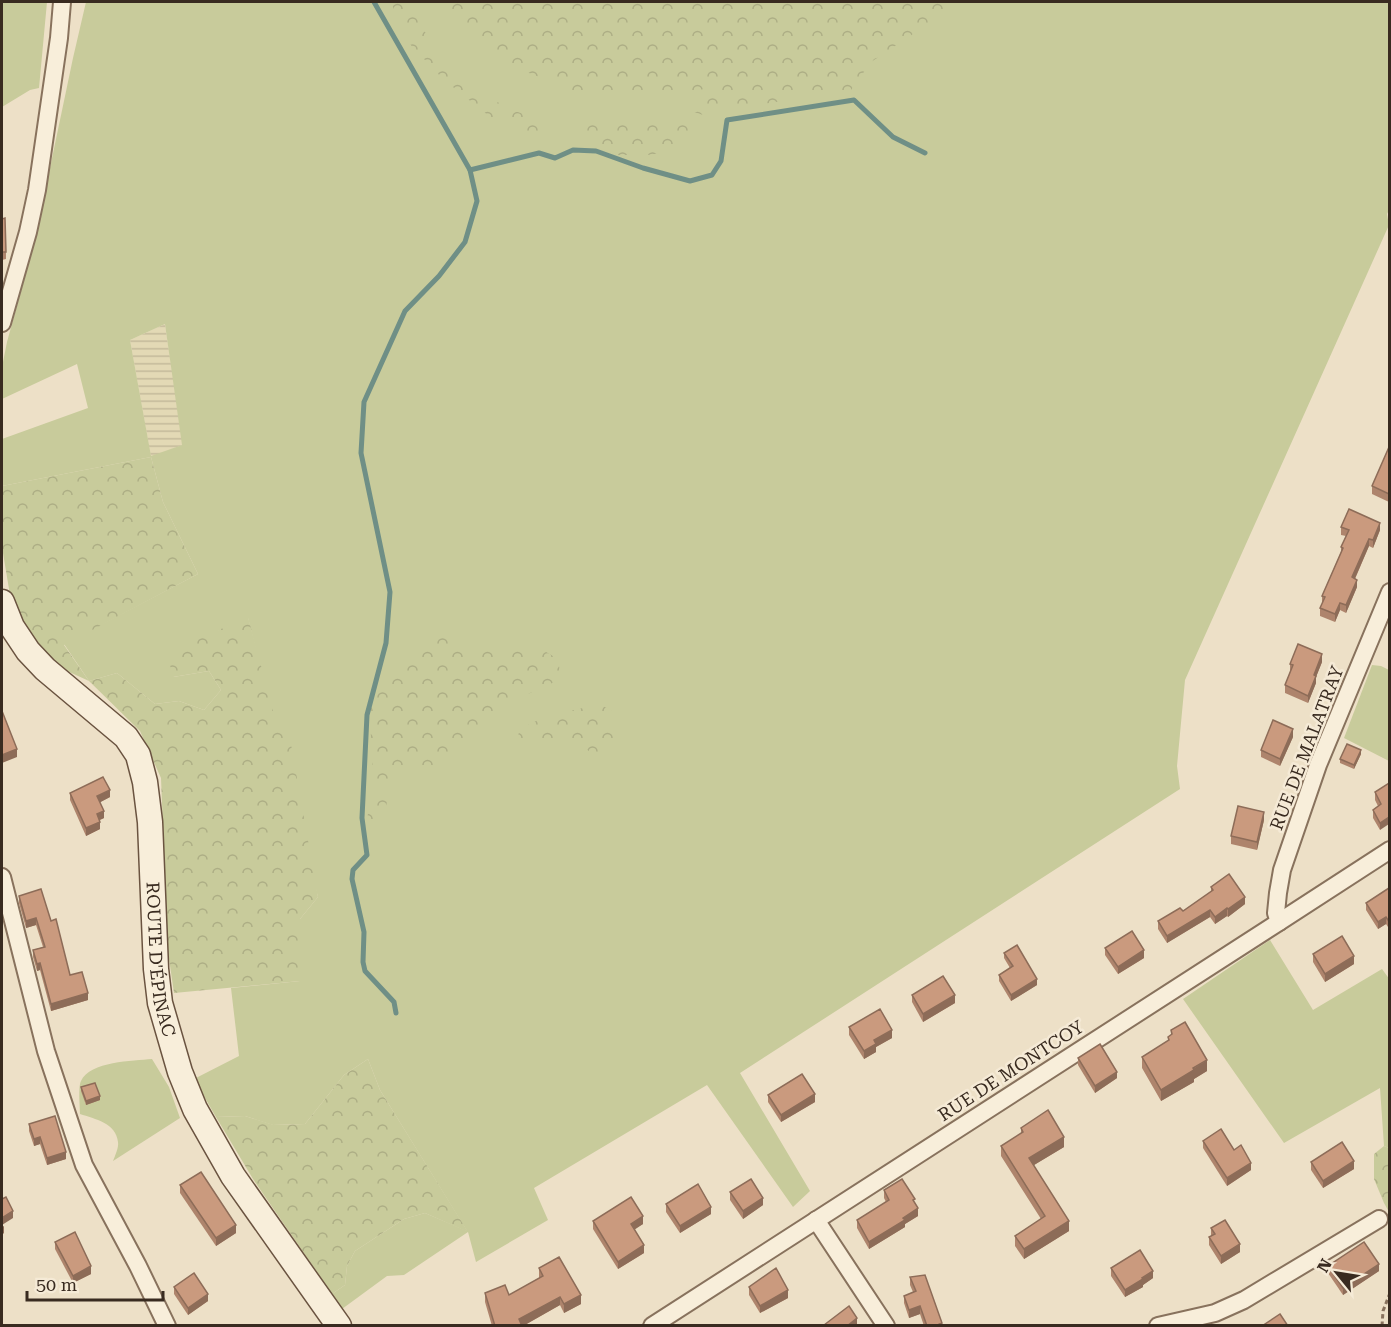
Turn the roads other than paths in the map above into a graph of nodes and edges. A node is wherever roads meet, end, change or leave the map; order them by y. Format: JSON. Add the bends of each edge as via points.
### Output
{"nodes":[{"id":1,"x":62,"y":2,"type":"edge"},
{"id":2,"x":2,"y":323,"type":"edge"},
{"id":3,"x":1389,"y":592,"type":"edge"},
{"id":4,"x":2,"y":602,"type":"edge"},
{"id":5,"x":1389,"y":850,"type":"edge"},
{"id":6,"x":2,"y":877,"type":"edge"},
{"id":7,"x":1279,"y":922,"type":"junction"},
{"id":8,"x":816,"y":1220,"type":"junction"},
{"id":9,"x":1379,"y":1220,"type":"dead end"},
{"id":10,"x":167,"y":1326,"type":"edge"},
{"id":11,"x":339,"y":1326,"type":"edge"},
{"id":12,"x":652,"y":1326,"type":"edge"},
{"id":13,"x":886,"y":1326,"type":"edge"},
{"id":14,"x":1158,"y":1326,"type":"edge"}],
"edges":[{"from":1,"to":2,"type":"street","via":[[37,190]]},
{"from":3,"to":7,"type":"street","name":"RUE DE MALATRAY","via":[[1318,765],[1282,870],[1276,913]]},
{"from":4,"to":11,"type":"main road","name":"ROUTE D'ÉPINAC","via":[[28,651],[126,737],[138,755],[150,822],[159,992],[180,1072],[195,1109],[233,1176]]},
{"from":5,"to":7,"type":"street","name":"RUE DE MONTCOY"},
{"from":6,"to":10,"type":"street","via":[[46,1051],[84,1165]]},
{"from":7,"to":8,"type":"street","name":"RUE DE MONTCOY"},
{"from":8,"to":12,"type":"street","name":"RUE DE MONTCOY"},
{"from":8,"to":13,"type":"street"},
{"from":9,"to":14,"type":"street","via":[[1244,1300],[1215,1313]]}]}
